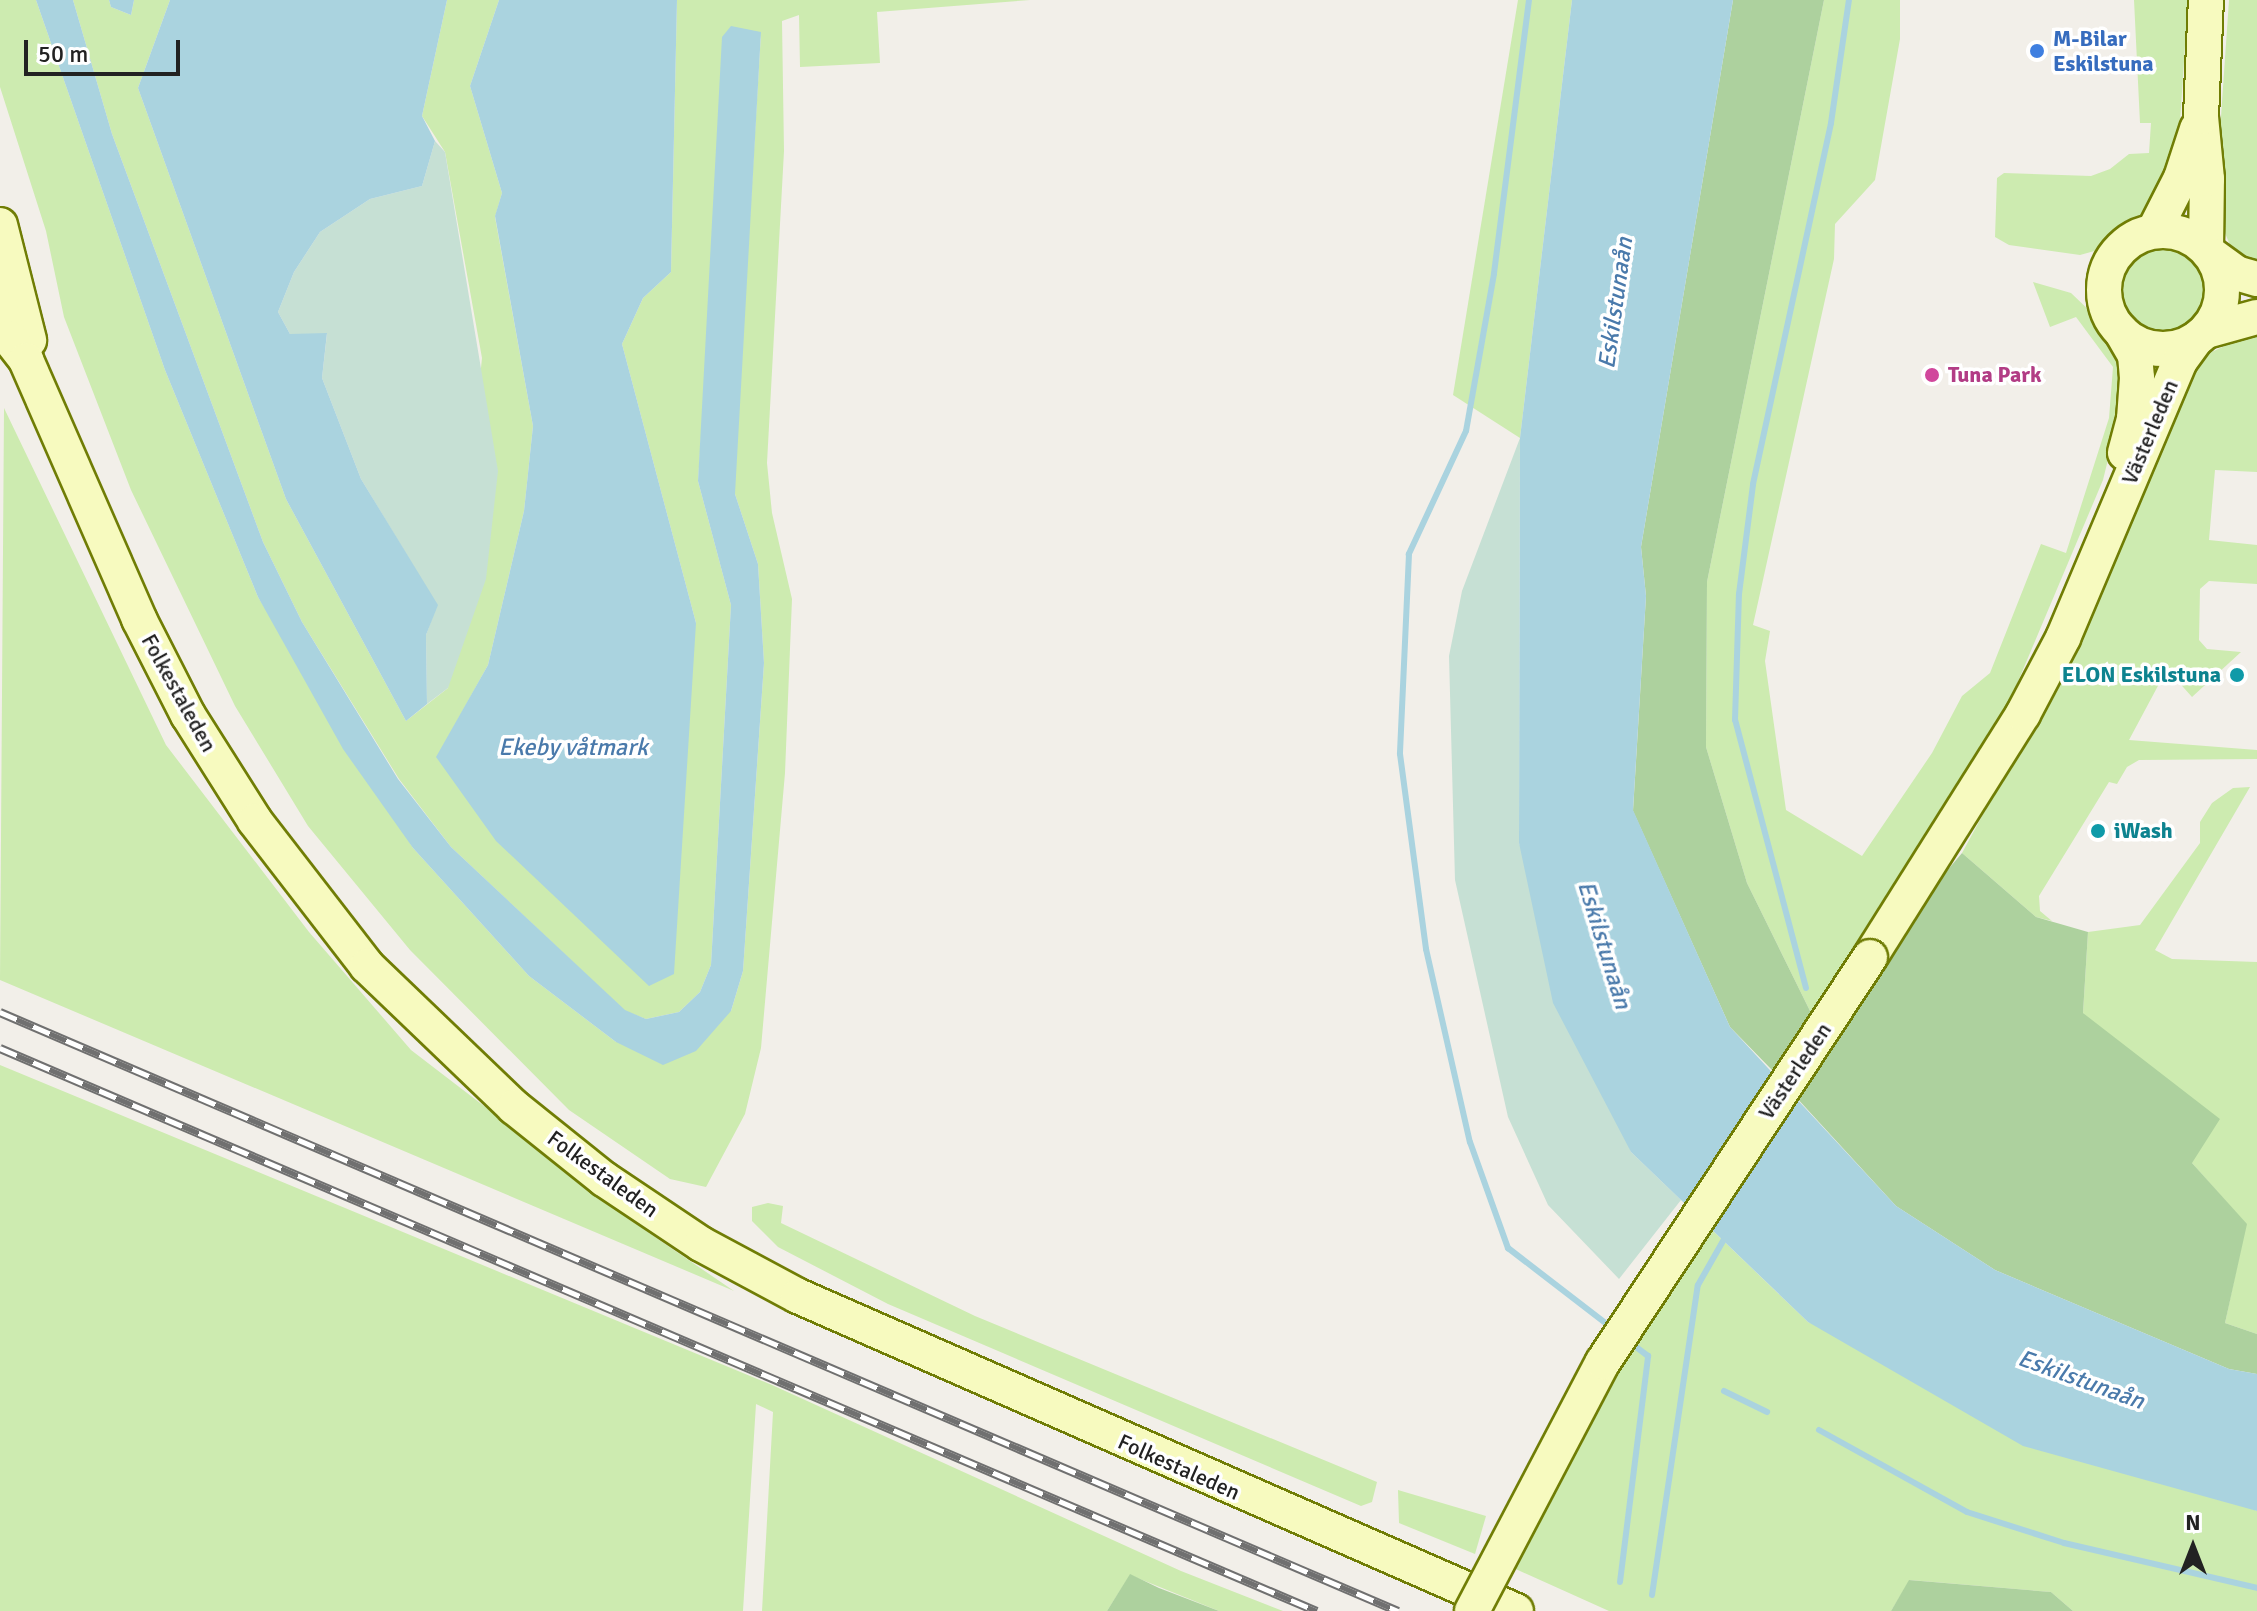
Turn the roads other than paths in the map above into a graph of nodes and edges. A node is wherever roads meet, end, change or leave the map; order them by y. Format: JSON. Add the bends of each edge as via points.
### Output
{"nodes":[{"id":1,"x":2206,"y":0,"type":"edge"},
{"id":2,"x":2201,"y":117,"type":"junction"},
{"id":3,"x":0,"y":225,"type":"edge"},
{"id":4,"x":2154,"y":231,"type":"junction"},
{"id":5,"x":2209,"y":252,"type":"junction"},
{"id":6,"x":2257,"y":279,"type":"edge"},
{"id":7,"x":0,"y":307,"type":"edge"},
{"id":8,"x":2257,"y":317,"type":"edge"},
{"id":9,"x":2121,"y":331,"type":"junction"},
{"id":10,"x":2201,"y":335,"type":"junction"},
{"id":11,"x":26,"y":360,"type":"junction"},
{"id":12,"x":2108,"y":527,"type":"junction"},
{"id":13,"x":1472,"y":1611,"type":"edge"},
{"id":14,"x":1516,"y":1611,"type":"edge"}],
"edges":[{"from":1,"to":2,"type":"main road"},
{"from":2,"to":4,"type":"main road","via":[[2181,178]]},
{"from":2,"to":5,"type":"main road"},
{"from":3,"to":11,"type":"main road","name":"Folkestaleden","via":[[31,331]]},
{"from":4,"to":5,"type":"main road","via":[[2187,235]]},
{"from":4,"to":9,"type":"main road","via":[[2125,245],[2108,269],[2105,301]]},
{"from":5,"to":6,"type":"main road","via":[[2236,273]]},
{"from":5,"to":10,"type":"main road","via":[[2223,293]]},
{"from":7,"to":11,"type":"main road","name":"Folkestaleden","via":[[9,338]]},
{"from":8,"to":10,"type":"main road"},
{"from":9,"to":10,"type":"main road","via":[[2151,348],[2174,348]]},
{"from":9,"to":12,"type":"main road","name":"Västerleden","via":[[2135,355],[2134,419]]},
{"from":10,"to":12,"type":"main road","name":"Västerleden","via":[[2180,361]]},
{"from":11,"to":14,"type":"main road","name":"Folkestaleden","via":[[139,619],[188,715],[255,821],[367,966],[514,1107],[604,1179],[701,1244],[798,1296]]},
{"from":12,"to":13,"type":"main road","name":"Västerleden","bridge":true,"via":[[2063,638],[2023,714],[1603,1362]]}]}
